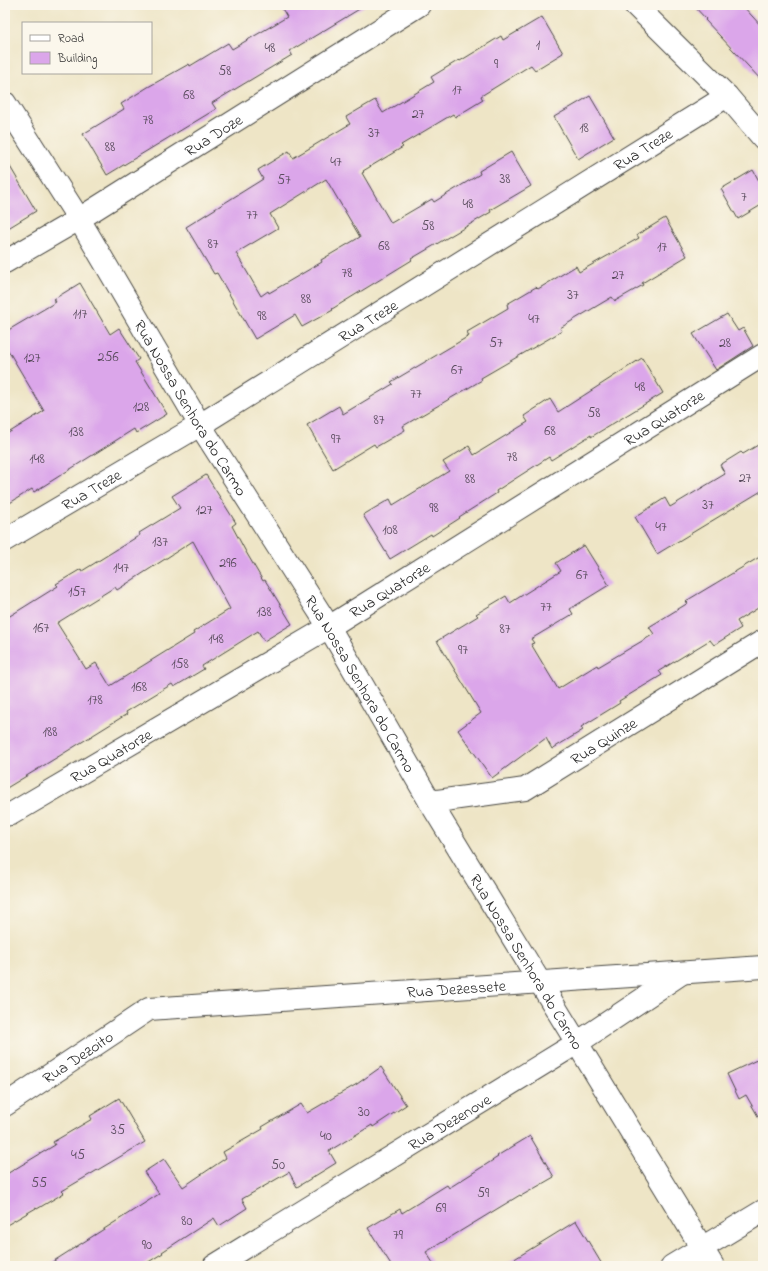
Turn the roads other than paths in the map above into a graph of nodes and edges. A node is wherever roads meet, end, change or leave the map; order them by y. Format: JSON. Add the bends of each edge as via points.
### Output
{"nodes":[{"id":1,"x":420,"y":5,"type":"edge"},
{"id":2,"x":635,"y":5,"type":"edge"},
{"id":3,"x":727,"y":96,"type":"junction"},
{"id":4,"x":5,"y":103,"type":"edge"},
{"id":5,"x":763,"y":138,"type":"edge"},
{"id":6,"x":79,"y":219,"type":"junction"},
{"id":7,"x":5,"y":262,"type":"edge"},
{"id":8,"x":763,"y":355,"type":"edge"},
{"id":9,"x":200,"y":425,"type":"junction"},
{"id":10,"x":5,"y":540,"type":"edge"},
{"id":11,"x":329,"y":627,"type":"junction"},
{"id":12,"x":763,"y":641,"type":"edge"},
{"id":13,"x":430,"y":802,"type":"junction"},
{"id":14,"x":8,"y":815,"type":"edge"},
{"id":15,"x":763,"y":967,"type":"edge"},
{"id":16,"x":683,"y":973,"type":"junction"},
{"id":17,"x":540,"y":982,"type":"junction"},
{"id":18,"x":149,"y":1009,"type":"joint"},
{"id":19,"x":577,"y":1043,"type":"junction"},
{"id":20,"x":5,"y":1105,"type":"edge"},
{"id":21,"x":763,"y":1211,"type":"edge"},
{"id":22,"x":708,"y":1257,"type":"edge"},
{"id":23,"x":214,"y":1266,"type":"edge"},
{"id":24,"x":672,"y":1266,"type":"edge"}],
"edges":[{"from":1,"to":6,"type":"street","name":"Rua Doze"},
{"from":2,"to":3,"type":"street"},
{"from":3,"to":5,"type":"street"},
{"from":3,"to":9,"type":"street","name":"Rua Treze"},
{"from":4,"to":6,"type":"street","name":"Rua Nossa Senhora do Carmo"},
{"from":6,"to":7,"type":"street","name":"Rua Doze"},
{"from":6,"to":9,"type":"street","name":"Rua Nossa Senhora do Carmo"},
{"from":8,"to":11,"type":"street","name":"Rua Quatorze"},
{"from":9,"to":10,"type":"street","name":"Rua Treze"},
{"from":9,"to":11,"type":"street","name":"Rua Nossa Senhora do Carmo"},
{"from":11,"to":13,"type":"street","name":"Rua Nossa Senhora do Carmo"},
{"from":11,"to":14,"type":"street","name":"Rua Quatorze"},
{"from":12,"to":13,"type":"street","name":"Rua Quinze","via":[[525,789]]},
{"from":13,"to":17,"type":"street","name":"Rua Nossa Senhora do Carmo"},
{"from":15,"to":16,"type":"street","name":"Rua Dezessete"},
{"from":16,"to":17,"type":"street","name":"Rua Dezessete"},
{"from":16,"to":19,"type":"street","name":"Rua Dezenove"},
{"from":17,"to":18,"type":"street","name":"Rua Dezessete"},
{"from":17,"to":19,"type":"street","name":"Rua Nossa Senhora do Carmo"},
{"from":18,"to":20,"type":"street","name":"Rua Dezoito"},
{"from":19,"to":22,"type":"street","name":"Rua Nossa Senhora do Carmo"},
{"from":19,"to":23,"type":"street","name":"Rua Dezenove"},
{"from":21,"to":22,"type":"street"},
{"from":22,"to":24,"type":"street"}]}
